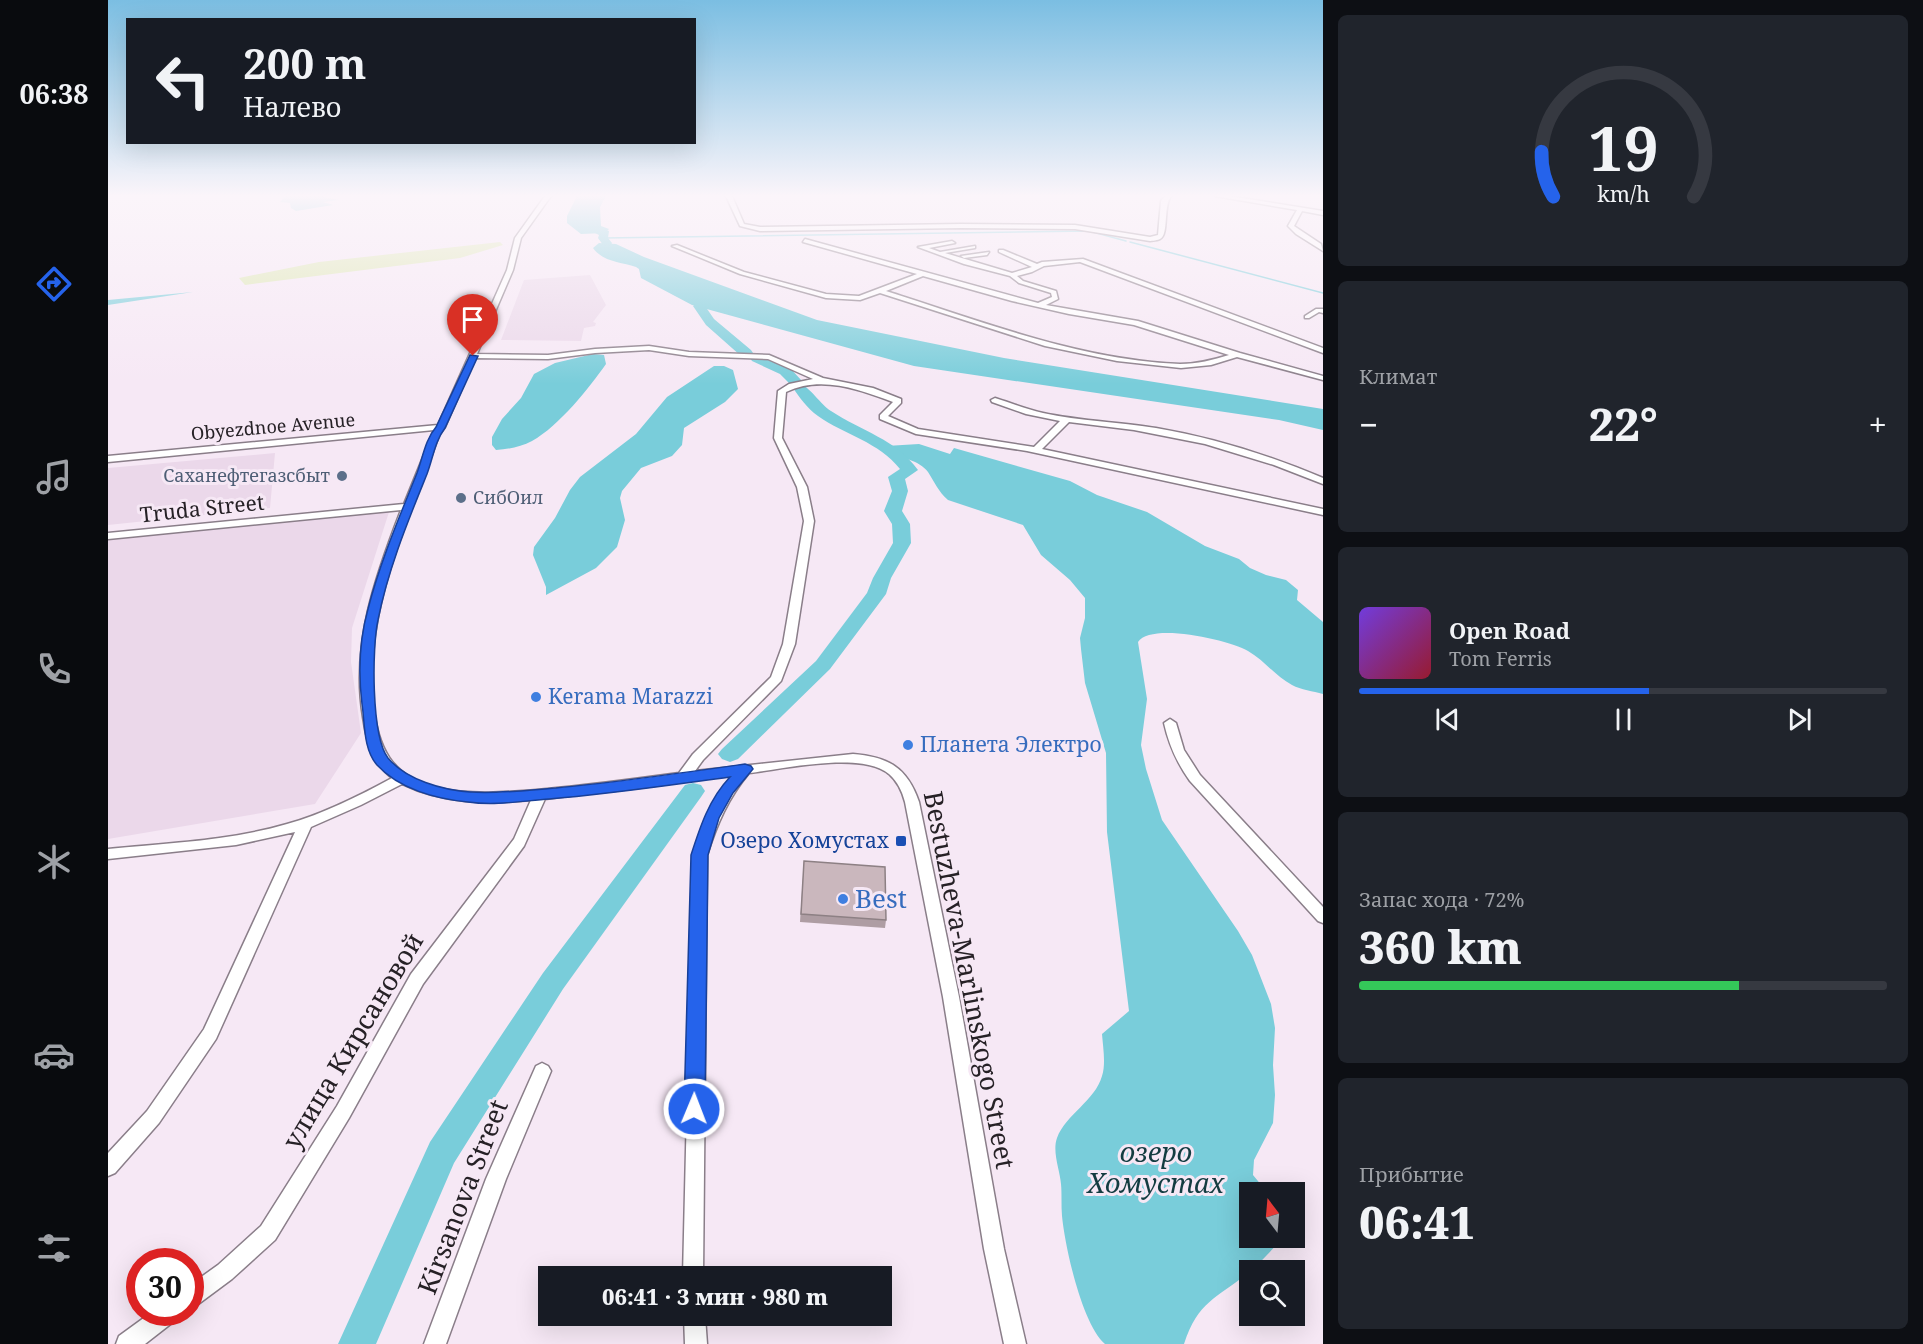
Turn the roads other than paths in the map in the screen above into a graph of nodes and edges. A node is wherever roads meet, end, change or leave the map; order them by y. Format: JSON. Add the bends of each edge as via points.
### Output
{"nodes":[{"id":1,"x":513,"y":259,"type":"edge"},
{"id":2,"x":707,"y":259,"type":"edge"},
{"id":3,"x":868,"y":259,"type":"edge"},
{"id":4,"x":952,"y":259,"type":"edge"},
{"id":5,"x":1019,"y":259,"type":"edge"},
{"id":6,"x":992,"y":260,"type":"dead end"},
{"id":7,"x":970,"y":264,"type":"junction"},
{"id":8,"x":1012,"y":265,"type":"dead end"},
{"id":9,"x":1038,"y":267,"type":"junction"},
{"id":10,"x":990,"y":268,"type":"junction"},
{"id":11,"x":923,"y":274,"type":"junction"},
{"id":12,"x":1012,"y":275,"type":"junction"},
{"id":13,"x":880,"y":291,"type":"junction"},
{"id":14,"x":1039,"y":305,"type":"junction"},
{"id":15,"x":1323,"y":311,"type":"edge"},
{"id":16,"x":1307,"y":317,"type":"dead end"},
{"id":17,"x":1323,"y":351,"type":"edge"},
{"id":18,"x":1238,"y":355,"type":"junction"},
{"id":19,"x":473,"y":356,"type":"junction"},
{"id":20,"x":1323,"y":378,"type":"edge"},
{"id":21,"x":821,"y":380,"type":"junction"},
{"id":22,"x":995,"y":400,"type":"dead end"},
{"id":23,"x":1065,"y":421,"type":"junction"},
{"id":24,"x":438,"y":431,"type":"junction"},
{"id":25,"x":1036,"y":450,"type":"junction"},
{"id":26,"x":108,"y":459,"type":"edge"},
{"id":27,"x":108,"y":466,"type":"edge"},
{"id":28,"x":1323,"y":481,"type":"edge"},
{"id":29,"x":407,"y":507,"type":"junction"},
{"id":30,"x":1323,"y":512,"type":"edge"},
{"id":31,"x":108,"y":536,"type":"edge"},
{"id":32,"x":1170,"y":723,"type":"dead end"},
{"id":33,"x":745,"y":769,"type":"junction"},
{"id":34,"x":403,"y":778,"type":"junction"},
{"id":35,"x":682,"y":778,"type":"junction"},
{"id":36,"x":540,"y":794,"type":"junction"},
{"id":37,"x":306,"y":823,"type":"junction"},
{"id":38,"x":108,"y":854,"type":"edge"},
{"id":39,"x":1323,"y":917,"type":"edge"},
{"id":40,"x":542,"y":1071,"type":"dead end"},
{"id":41,"x":108,"y":1167,"type":"edge"},
{"id":42,"x":693,"y":1266,"type":"edge"},
{"id":43,"x":204,"y":1288,"type":"edge"},
{"id":44,"x":152,"y":1326,"type":"edge"},
{"id":45,"x":695,"y":1326,"type":"edge"},
{"id":46,"x":127,"y":1344,"type":"edge"},
{"id":47,"x":435,"y":1344,"type":"edge"},
{"id":48,"x":696,"y":1344,"type":"edge"},
{"id":49,"x":1015,"y":1344,"type":"edge"}],
"edges":[{"from":1,"to":19,"type":"street"},
{"from":2,"to":13,"type":"street","via":[[742,273],[826,296],[860,298]]},
{"from":3,"to":11,"type":"street"},
{"from":4,"to":7,"type":"street"},
{"from":5,"to":9,"type":"street"},
{"from":6,"to":7,"type":"street"},
{"from":7,"to":10,"type":"street"},
{"from":8,"to":10,"type":"street"},
{"from":9,"to":12,"type":"street"},
{"from":9,"to":17,"type":"street","via":[[1081,260]]},
{"from":10,"to":12,"type":"street"},
{"from":11,"to":13,"type":"street"},
{"from":11,"to":14,"type":"street"},
{"from":12,"to":14,"type":"street","via":[[1021,282],[1054,292],[1056,298]]},
{"from":13,"to":18,"type":"street","via":[[1048,344],[1118,359],[1181,366]]},
{"from":14,"to":18,"type":"street","via":[[1135,323]]},
{"from":15,"to":16,"type":"street"},
{"from":18,"to":20,"type":"street"},
{"from":19,"to":21,"type":"street","via":[[548,357],[649,348],[769,357]]},
{"from":19,"to":24,"type":"street"},
{"from":21,"to":25,"type":"street","via":[[870,390],[898,401],[883,417],[916,431]]},
{"from":21,"to":35,"type":"street","via":[[782,391],[778,438],[802,487],[809,521],[789,644],[770,685]]},
{"from":22,"to":23,"type":"street"},
{"from":23,"to":25,"type":"street"},
{"from":23,"to":28,"type":"street","via":[[1131,426],[1201,439]]},
{"from":24,"to":26,"type":"street","name":"Obyezdnoe Avenue"},
{"from":24,"to":27,"type":"street","name":"Obyezdnoe Avenue"},
{"from":24,"to":29,"type":"street"},
{"from":25,"to":30,"type":"street"},
{"from":29,"to":31,"type":"street","name":"Truda Street"},
{"from":29,"to":34,"type":"street","via":[[380,585],[366,656],[375,747],[386,765]]},
{"from":32,"to":39,"type":"street","via":[[1178,755],[1196,778]]},
{"from":33,"to":35,"type":"street","name":"Bestuzheva-Marlinskogo Street"},
{"from":33,"to":42,"type":"street","via":[[726,790],[711,818],[700,855]]},
{"from":33,"to":49,"type":"street","name":"Bestuzheva-Marlinskogo Street","via":[[863,759],[893,769],[910,791]]},
{"from":34,"to":36,"type":"street","name":"Bestuzheva-Marlinskogo Street","via":[[438,792],[469,797]]},
{"from":34,"to":37,"type":"street"},
{"from":35,"to":36,"type":"street","name":"Bestuzheva-Marlinskogo Street"},
{"from":36,"to":43,"type":"street","name":"улица Кирсановой","via":[[519,842],[417,979],[343,1112],[268,1233]]},
{"from":37,"to":38,"type":"street","via":[[238,838]]},
{"from":37,"to":41,"type":"street","via":[[210,1034],[153,1117]]},
{"from":40,"to":47,"type":"street","name":"Kirsanova Street","via":[[496,1179]]},
{"from":44,"to":46,"type":"street"},
{"from":45,"to":48,"type":"street"}]}
